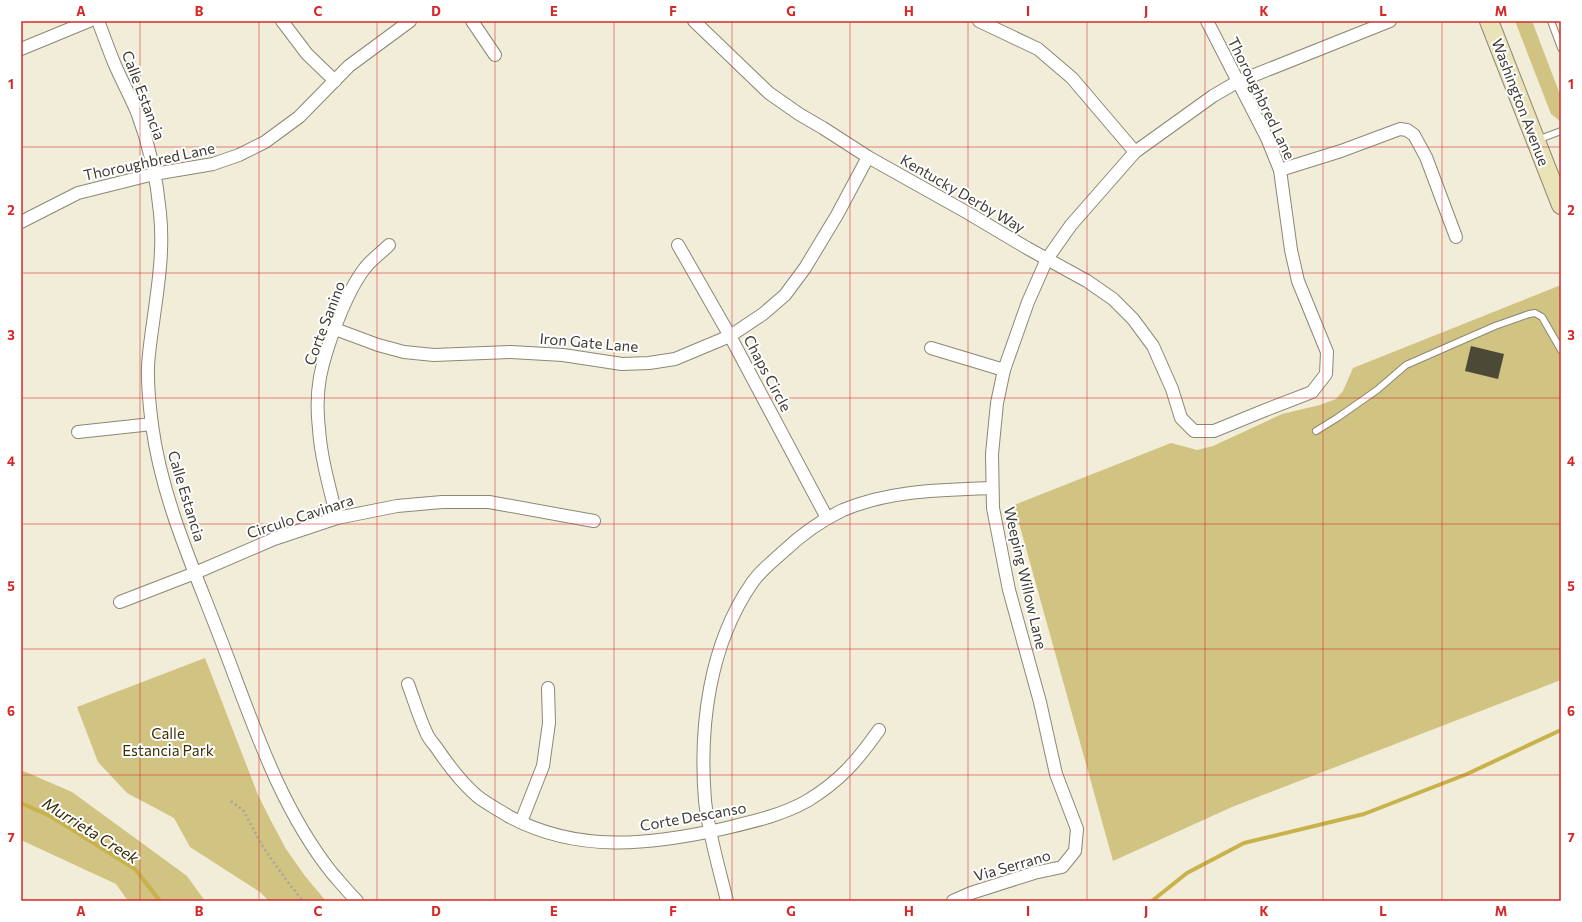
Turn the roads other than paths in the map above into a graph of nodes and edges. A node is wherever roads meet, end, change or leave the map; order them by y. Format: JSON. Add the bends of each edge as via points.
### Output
{"nodes":[{"id":1,"x":89,"y":21,"type":"edge"},
{"id":2,"x":98,"y":21,"type":"edge"},
{"id":3,"x":282,"y":21,"type":"edge"},
{"id":4,"x":410,"y":21,"type":"edge"},
{"id":5,"x":472,"y":21,"type":"edge"},
{"id":6,"x":694,"y":21,"type":"edge"},
{"id":7,"x":979,"y":21,"type":"edge"},
{"id":8,"x":1207,"y":21,"type":"edge"},
{"id":9,"x":1390,"y":21,"type":"edge"},
{"id":10,"x":1489,"y":21,"type":"edge"},
{"id":11,"x":1550,"y":21,"type":"edge"},
{"id":12,"x":1561,"y":48,"type":"edge"},
{"id":13,"x":21,"y":49,"type":"edge"},
{"id":14,"x":495,"y":55,"type":"dead end"},
{"id":15,"x":334,"y":81,"type":"junction"},
{"id":16,"x":1237,"y":82,"type":"junction"},
{"id":17,"x":1561,"y":131,"type":"edge"},
{"id":18,"x":1536,"y":141,"type":"junction"},
{"id":19,"x":1135,"y":152,"type":"junction"},
{"id":20,"x":868,"y":157,"type":"junction"},
{"id":21,"x":1280,"y":170,"type":"junction"},
{"id":22,"x":154,"y":174,"type":"junction"},
{"id":23,"x":1561,"y":205,"type":"edge"},
{"id":24,"x":21,"y":222,"type":"edge"},
{"id":25,"x":1456,"y":237,"type":"dead end"},
{"id":26,"x":389,"y":245,"type":"dead end"},
{"id":27,"x":678,"y":245,"type":"dead end"},
{"id":28,"x":1047,"y":259,"type":"junction"},
{"id":29,"x":335,"y":329,"type":"junction"},
{"id":30,"x":730,"y":336,"type":"junction"},
{"id":31,"x":931,"y":348,"type":"dead end"},
{"id":32,"x":1561,"y":350,"type":"edge"},
{"id":33,"x":1004,"y":370,"type":"junction"},
{"id":34,"x":1181,"y":418,"type":"joint"},
{"id":35,"x":152,"y":424,"type":"junction"},
{"id":36,"x":1316,"y":430,"type":"dead end"},
{"id":37,"x":78,"y":432,"type":"dead end"},
{"id":38,"x":992,"y":488,"type":"junction"},
{"id":39,"x":336,"y":518,"type":"junction"},
{"id":40,"x":827,"y":518,"type":"junction"},
{"id":41,"x":594,"y":520,"type":"dead end"},
{"id":42,"x":195,"y":574,"type":"junction"},
{"id":43,"x":120,"y":602,"type":"dead end"},
{"id":44,"x":408,"y":684,"type":"dead end"},
{"id":45,"x":548,"y":688,"type":"dead end"},
{"id":46,"x":879,"y":730,"type":"dead end"},
{"id":47,"x":521,"y":822,"type":"junction"},
{"id":48,"x":1077,"y":829,"type":"joint"},
{"id":49,"x":710,"y":832,"type":"junction"},
{"id":50,"x":972,"y":897,"type":"edge"},
{"id":51,"x":357,"y":901,"type":"edge"},
{"id":52,"x":727,"y":901,"type":"edge"},
{"id":53,"x":953,"y":901,"type":"edge"}],
"edges":[{"from":1,"to":13,"type":"street"},
{"from":2,"to":22,"type":"street","name":"Calle Estancia","via":[[136,111],[147,142]]},
{"from":3,"to":15,"type":"street","via":[[307,54]]},
{"from":4,"to":15,"type":"street","name":"Thoroughbred Lane","via":[[349,66]]},
{"from":5,"to":14,"type":"street"},
{"from":6,"to":20,"type":"street","name":"Kentucky Derby Way","via":[[769,93]]},
{"from":7,"to":19,"type":"street","via":[[1038,49],[1072,78]]},
{"from":8,"to":16,"type":"street","name":"Thoroughbred Lane"},
{"from":9,"to":16,"type":"street","name":"Weeping Willow Lane"},
{"from":10,"to":18,"type":"main road","name":"Washington Avenue"},
{"from":11,"to":12,"type":"lane"},
{"from":15,"to":22,"type":"street","name":"Thoroughbred Lane","via":[[300,116],[265,142],[213,164]]},
{"from":16,"to":19,"type":"street","name":"Weeping Willow Lane","via":[[1213,96]]},
{"from":16,"to":21,"type":"street","name":"Thoroughbred Lane","via":[[1267,138]]},
{"from":17,"to":18,"type":"lane"},
{"from":18,"to":23,"type":"main road","name":"Washington Avenue"},
{"from":19,"to":28,"type":"street","name":"Weeping Willow Lane","via":[[1071,225]]},
{"from":20,"to":28,"type":"street","name":"Kentucky Derby Way"},
{"from":20,"to":30,"type":"street","name":"Iron Gate Lane","via":[[837,215],[785,295],[763,314]]},
{"from":21,"to":25,"type":"street","via":[[1400,129],[1407,130],[1414,135],[1426,157]]},
{"from":21,"to":34,"type":"street","name":"Thoroughbred Lane","via":[[1291,250],[1298,281],[1327,352],[1326,374],[1312,392],[1214,431],[1194,431]]},
{"from":22,"to":24,"type":"street","name":"Thoroughbred Lane","via":[[78,193]]},
{"from":22,"to":35,"type":"street","name":"Calle Estancia","via":[[160,214],[161,262],[148,357]]},
{"from":26,"to":29,"type":"street","name":"Corte Sanino","via":[[365,268],[349,295]]},
{"from":27,"to":30,"type":"street","name":"Chaps Circle"},
{"from":28,"to":33,"type":"street","name":"Weeping Willow Lane","via":[[1028,302]]},
{"from":28,"to":34,"type":"street","name":"Kentucky Derby Way","via":[[1087,280],[1113,299],[1133,319],[1153,346],[1172,388]]},
{"from":29,"to":30,"type":"street","name":"Iron Gate Lane","via":[[404,352],[434,355],[511,352],[563,355],[622,364],[675,359]]},
{"from":29,"to":39,"type":"street","name":"Corte Sanino","via":[[320,378],[318,399],[325,471]]},
{"from":30,"to":40,"type":"street","name":"Chaps Circle"},
{"from":31,"to":33,"type":"street"},
{"from":32,"to":36,"type":"lane","via":[[1542,317],[1529,314],[1406,365],[1377,390]]},
{"from":33,"to":38,"type":"street","name":"Weeping Willow Lane","via":[[997,403]]},
{"from":35,"to":37,"type":"street"},
{"from":35,"to":42,"type":"street","name":"Calle Estancia","via":[[161,477]]},
{"from":38,"to":40,"type":"street","via":[[893,496],[844,510]]},
{"from":38,"to":48,"type":"street","name":"Weeping Willow Lane","via":[[993,508],[1009,590],[1040,702],[1056,774]]},
{"from":39,"to":41,"type":"street","name":"Circulo Cavinara","via":[[397,506],[442,502],[489,502]]},
{"from":39,"to":42,"type":"street","name":"Circulo Cavinara","via":[[274,539]]},
{"from":40,"to":49,"type":"street","via":[[796,540],[752,582],[718,653],[709,691],[704,745],[705,800]]},
{"from":42,"to":43,"type":"street","name":"Circulo Cavinara"},
{"from":42,"to":51,"type":"street","name":"Calle Estancia","via":[[285,800],[318,854]]},
{"from":44,"to":47,"type":"street","name":"Corte Descanso","via":[[426,734],[452,770],[477,796]]},
{"from":45,"to":47,"type":"street","via":[[548,723],[543,766]]},
{"from":46,"to":49,"type":"street","name":"Corte Descanso","via":[[840,778],[806,801],[773,817]]},
{"from":47,"to":49,"type":"street","name":"Corte Descanso","via":[[576,840],[616,843]]},
{"from":48,"to":50,"type":"street","name":"Via Serrano","via":[[1075,851],[1062,867],[1034,874]]},
{"from":49,"to":52,"type":"street"},
{"from":50,"to":53,"type":"street","name":"Via Serrano"}]}
